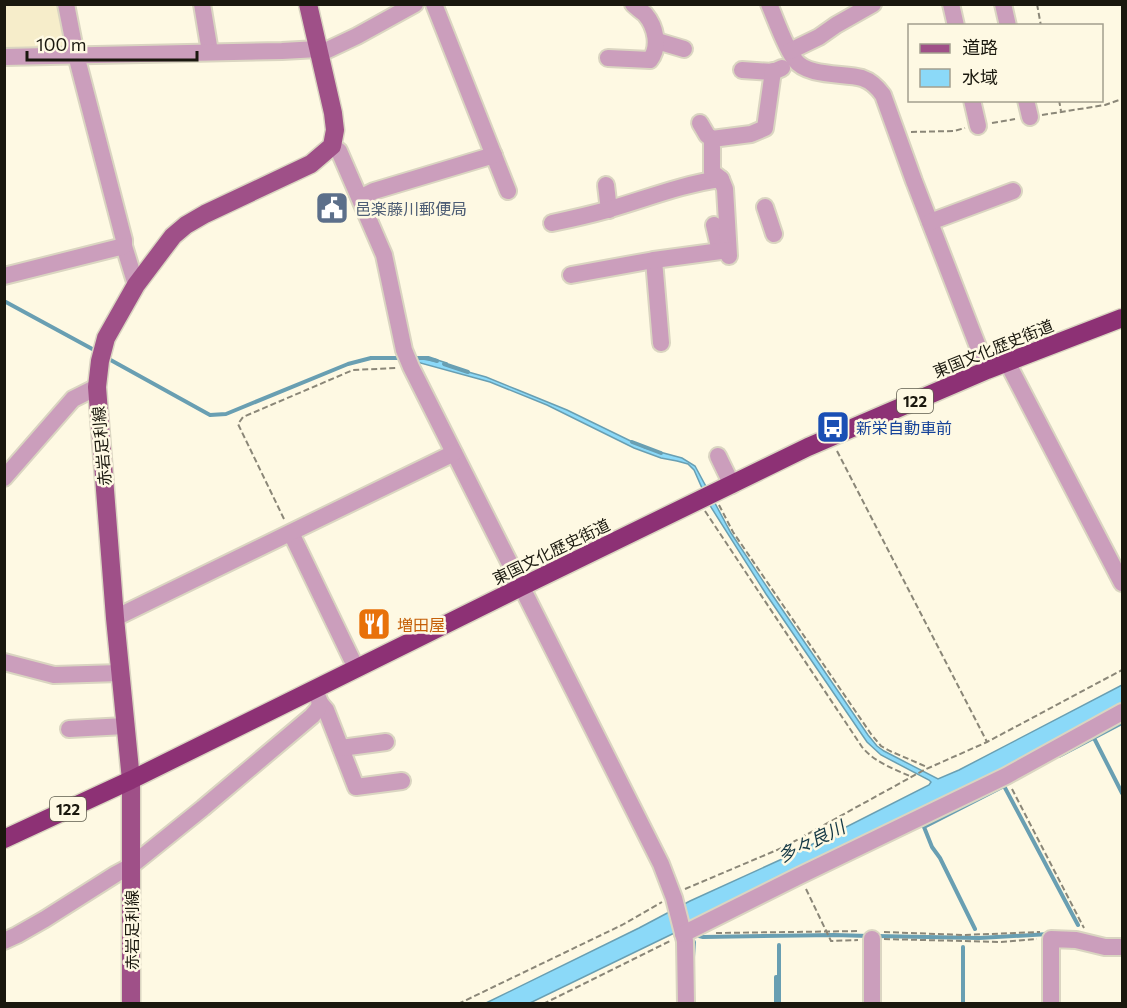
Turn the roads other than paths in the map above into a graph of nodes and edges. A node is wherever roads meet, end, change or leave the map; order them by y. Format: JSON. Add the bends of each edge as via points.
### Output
{"nodes":[{"id":1,"x":66,"y":4,"type":"edge"},
{"id":2,"x":202,"y":4,"type":"edge"},
{"id":3,"x":308,"y":4,"type":"edge"},
{"id":4,"x":415,"y":4,"type":"edge"},
{"id":5,"x":434,"y":4,"type":"edge"},
{"id":6,"x":633,"y":4,"type":"edge"},
{"id":7,"x":769,"y":4,"type":"edge"},
{"id":8,"x":873,"y":4,"type":"edge"},
{"id":9,"x":951,"y":4,"type":"edge"},
{"id":10,"x":1003,"y":4,"type":"edge"},
{"id":11,"x":956,"y":24,"type":"edge"},
{"id":12,"x":1008,"y":24,"type":"edge"},
{"id":13,"x":657,"y":40,"type":"junction"},
{"id":14,"x":684,"y":49,"type":"dead end"},
{"id":15,"x":210,"y":52,"type":"junction"},
{"id":16,"x":318,"y":52,"type":"junction"},
{"id":17,"x":76,"y":55,"type":"junction"},
{"id":18,"x":793,"y":56,"type":"junction"},
{"id":19,"x":4,"y":57,"type":"edge"},
{"id":20,"x":608,"y":58,"type":"dead end"},
{"id":21,"x":742,"y":70,"type":"dead end"},
{"id":22,"x":773,"y":71,"type":"junction"},
{"id":23,"x":972,"y":102,"type":"edge"},
{"id":24,"x":700,"y":123,"type":"dead end"},
{"id":25,"x":978,"y":126,"type":"road end"},
{"id":26,"x":711,"y":139,"type":"junction"},
{"id":27,"x":332,"y":146,"type":"junction"},
{"id":28,"x":494,"y":155,"type":"junction"},
{"id":29,"x":721,"y":179,"type":"junction"},
{"id":30,"x":606,"y":185,"type":"dead end"},
{"id":31,"x":508,"y":191,"type":"dead end"},
{"id":32,"x":1013,"y":192,"type":"dead end"},
{"id":33,"x":360,"y":198,"type":"junction"},
{"id":34,"x":765,"y":207,"type":"dead end"},
{"id":35,"x":609,"y":210,"type":"junction"},
{"id":36,"x":930,"y":222,"type":"junction"},
{"id":37,"x":552,"y":224,"type":"dead end"},
{"id":38,"x":714,"y":225,"type":"dead end"},
{"id":39,"x":774,"y":234,"type":"dead end"},
{"id":40,"x":124,"y":246,"type":"junction"},
{"id":41,"x":726,"y":252,"type":"junction"},
{"id":42,"x":654,"y":260,"type":"junction"},
{"id":43,"x":572,"y":275,"type":"dead end"},
{"id":44,"x":4,"y":276,"type":"edge"},
{"id":45,"x":136,"y":285,"type":"junction"},
{"id":46,"x":1122,"y":318,"type":"edge"},
{"id":47,"x":661,"y":343,"type":"dead end"},
{"id":48,"x":1007,"y":363,"type":"junction"},
{"id":49,"x":987,"y":370,"type":"junction"},
{"id":50,"x":97,"y":387,"type":"junction"},
{"id":51,"x":454,"y":453,"type":"junction"},
{"id":52,"x":718,"y":456,"type":"dead end"},
{"id":53,"x":4,"y":478,"type":"edge"},
{"id":54,"x":732,"y":485,"type":"junction"},
{"id":55,"x":291,"y":533,"type":"junction"},
{"id":56,"x":1122,"y":583,"type":"edge"},
{"id":57,"x":521,"y":587,"type":"junction"},
{"id":58,"x":114,"y":618,"type":"junction"},
{"id":59,"x":4,"y":662,"type":"edge"},
{"id":60,"x":356,"y":668,"type":"junction"},
{"id":61,"x":120,"y":673,"type":"junction"},
{"id":62,"x":317,"y":696,"type":"junction"},
{"id":63,"x":1122,"y":712,"type":"edge"},
{"id":64,"x":125,"y":726,"type":"junction"},
{"id":65,"x":69,"y":729,"type":"dead end"},
{"id":66,"x":386,"y":742,"type":"dead end"},
{"id":67,"x":341,"y":748,"type":"junction"},
{"id":68,"x":131,"y":780,"type":"junction"},
{"id":69,"x":402,"y":781,"type":"dead end"},
{"id":70,"x":4,"y":839,"type":"edge"},
{"id":71,"x":131,"y":866,"type":"junction"},
{"id":72,"x":683,"y":932,"type":"junction"},
{"id":73,"x":871,"y":934,"type":"road end"},
{"id":74,"x":4,"y":941,"type":"edge"},
{"id":75,"x":1122,"y":947,"type":"edge"},
{"id":76,"x":131,"y":1004,"type":"edge"},
{"id":77,"x":686,"y":1004,"type":"edge"},
{"id":78,"x":872,"y":1004,"type":"edge"},
{"id":79,"x":1051,"y":1004,"type":"edge"}],
"edges":[{"from":1,"to":17,"type":"street"},
{"from":2,"to":15,"type":"street"},
{"from":3,"to":16,"type":"main road"},
{"from":4,"to":16,"type":"street"},
{"from":5,"to":28,"type":"street"},
{"from":6,"to":13,"type":"street","via":[[646,16]]},
{"from":7,"to":18,"type":"street"},
{"from":8,"to":18,"type":"street"},
{"from":9,"to":11,"type":"street"},
{"from":10,"to":12,"type":"street"},
{"from":13,"to":14,"type":"street"},
{"from":13,"to":20,"type":"street","via":[[650,60]]},
{"from":15,"to":16,"type":"street"},
{"from":15,"to":17,"type":"street"},
{"from":16,"to":27,"type":"main road","via":[[333,113]]},
{"from":17,"to":19,"type":"street"},
{"from":17,"to":40,"type":"street"},
{"from":18,"to":22,"type":"street"},
{"from":18,"to":36,"type":"street","via":[[807,69],[863,78],[884,95]]},
{"from":21,"to":22,"type":"street"},
{"from":22,"to":26,"type":"street","via":[[765,128],[751,134]]},
{"from":23,"to":25,"type":"street"},
{"from":24,"to":26,"type":"street"},
{"from":26,"to":29,"type":"street","via":[[712,172]]},
{"from":27,"to":33,"type":"street","via":[[339,151]]},
{"from":27,"to":45,"type":"main road","name":"赤岩足利線","via":[[311,164],[186,225]]},
{"from":28,"to":31,"type":"street"},
{"from":28,"to":33,"type":"street"},
{"from":29,"to":35,"type":"street","via":[[672,189]]},
{"from":29,"to":41,"type":"street","via":[[725,189]]},
{"from":30,"to":35,"type":"street"},
{"from":32,"to":36,"type":"street"},
{"from":33,"to":51,"type":"street","via":[[384,255],[404,350]]},
{"from":34,"to":39,"type":"street"},
{"from":35,"to":37,"type":"street"},
{"from":36,"to":49,"type":"street"},
{"from":38,"to":41,"type":"street"},
{"from":40,"to":44,"type":"street"},
{"from":40,"to":45,"type":"street"},
{"from":41,"to":42,"type":"street"},
{"from":42,"to":43,"type":"street"},
{"from":42,"to":47,"type":"street"},
{"from":45,"to":50,"type":"main road","name":"赤岩足利線","via":[[106,338]]},
{"from":46,"to":48,"type":"highway","name":"東国文化歴史街道","number":"122"},
{"from":48,"to":49,"type":"highway","name":"東国文化歴史街道","number":"122"},
{"from":48,"to":56,"type":"street"},
{"from":49,"to":54,"type":"highway","name":"東国文化歴史街道","number":"122","via":[[830,437]]},
{"from":50,"to":53,"type":"street","via":[[74,399]]},
{"from":50,"to":58,"type":"main road","name":"赤岩足利線"},
{"from":51,"to":55,"type":"street"},
{"from":51,"to":57,"type":"street"},
{"from":52,"to":54,"type":"street"},
{"from":54,"to":57,"type":"highway","name":"東国文化歴史街道","number":"122"},
{"from":55,"to":58,"type":"street"},
{"from":55,"to":60,"type":"street"},
{"from":57,"to":60,"type":"highway","name":"東国文化歴史街道","number":"122"},
{"from":57,"to":72,"type":"street","via":[[661,864]]},
{"from":58,"to":61,"type":"main road","name":"赤岩足利線"},
{"from":59,"to":61,"type":"street","via":[[54,675]]},
{"from":60,"to":62,"type":"highway","name":"東国文化歴史街道","number":"122"},
{"from":61,"to":64,"type":"main road","name":"赤岩足利線"},
{"from":62,"to":67,"type":"street"},
{"from":62,"to":68,"type":"highway","name":"東国文化歴史街道","number":"122"},
{"from":62,"to":71,"type":"street","via":[[318,709],[312,716]]},
{"from":63,"to":72,"type":"street","via":[[1006,776]]},
{"from":64,"to":65,"type":"street"},
{"from":64,"to":68,"type":"main road","name":"赤岩足利線"},
{"from":66,"to":67,"type":"street"},
{"from":67,"to":69,"type":"street","via":[[356,787]]},
{"from":68,"to":70,"type":"highway","name":"東国文化歴史街道","number":"122"},
{"from":68,"to":71,"type":"main road","name":"赤岩足利線"},
{"from":71,"to":74,"type":"street"},
{"from":71,"to":76,"type":"main road","name":"赤岩足利線"},
{"from":72,"to":77,"type":"street"},
{"from":73,"to":78,"type":"street"},
{"from":75,"to":79,"type":"street","via":[[1048,936]]}]}
